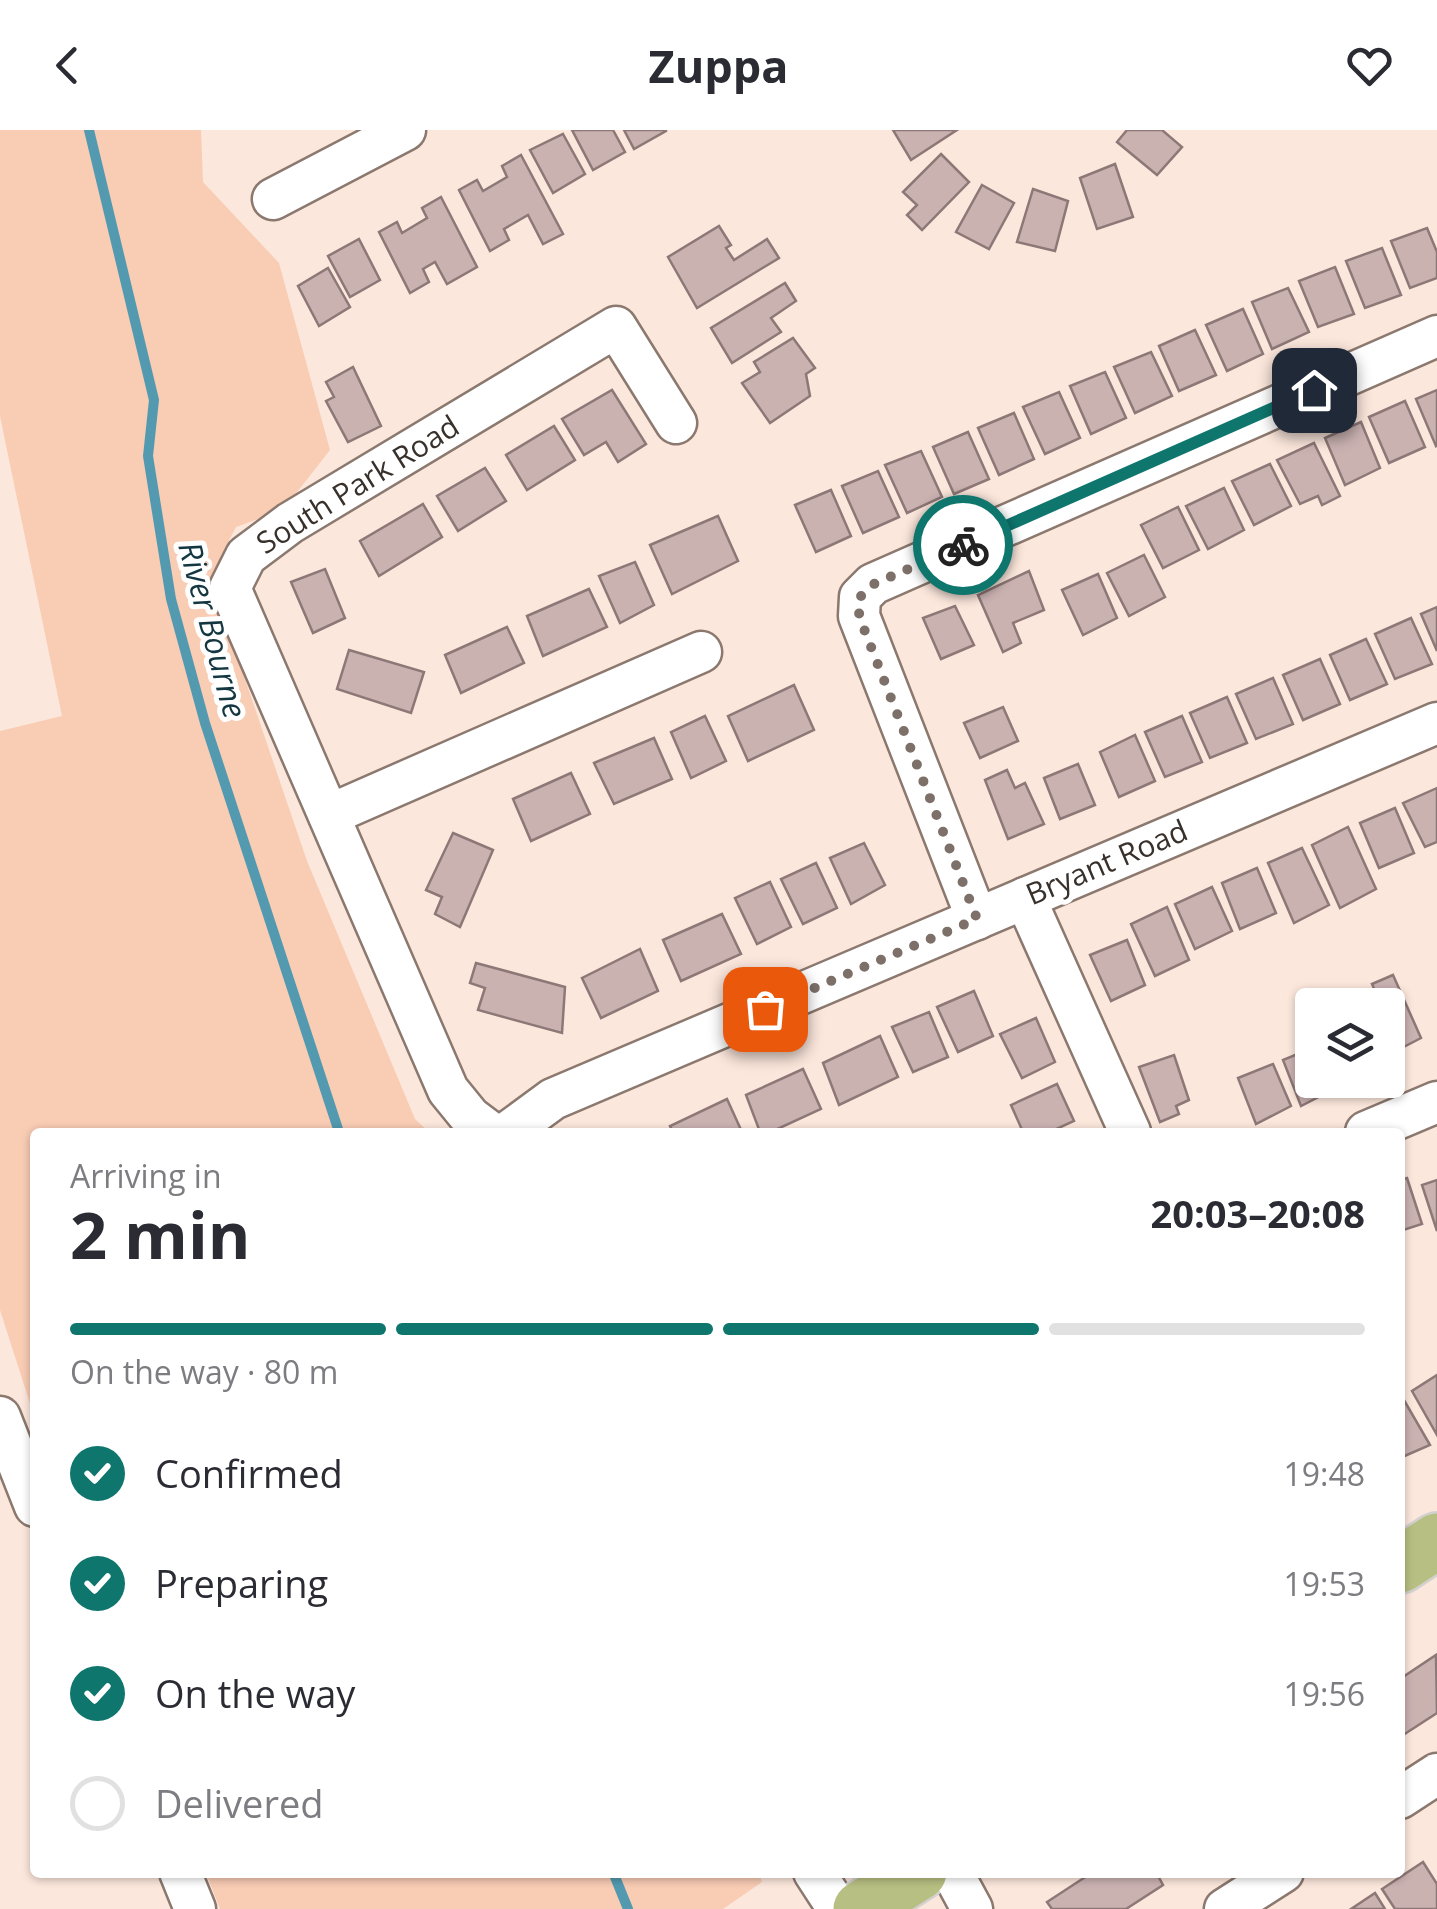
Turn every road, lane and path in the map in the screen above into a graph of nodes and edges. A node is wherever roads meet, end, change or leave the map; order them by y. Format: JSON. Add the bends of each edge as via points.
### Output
{"nodes":[{"id":1,"x":405,"y":130,"type":"edge"},
{"id":2,"x":273,"y":199,"type":"dead end"},
{"id":3,"x":1437,"y":336,"type":"edge"},
{"id":4,"x":676,"y":423,"type":"dead end"},
{"id":5,"x":701,"y":652,"type":"dead end"},
{"id":6,"x":1437,"y":723,"type":"edge"},
{"id":7,"x":328,"y":814,"type":"junction"},
{"id":8,"x":1025,"y":898,"type":"junction"},
{"id":9,"x":977,"y":919,"type":"junction"},
{"id":10,"x":1437,"y":1102,"type":"edge"},
{"id":11,"x":485,"y":1128,"type":"edge"},
{"id":12,"x":512,"y":1128,"type":"edge"},
{"id":13,"x":1128,"y":1128,"type":"edge"},
{"id":14,"x":1375,"y":1128,"type":"edge"},
{"id":15,"x":0,"y":1417,"type":"edge"},
{"id":16,"x":30,"y":1493,"type":"edge"},
{"id":17,"x":1437,"y":1541,"type":"edge"},
{"id":18,"x":1405,"y":1562,"type":"edge"},
{"id":19,"x":1437,"y":1774,"type":"edge"},
{"id":20,"x":1405,"y":1795,"type":"edge"},
{"id":21,"x":182,"y":1878,"type":"edge"},
{"id":22,"x":818,"y":1878,"type":"edge"},
{"id":23,"x":910,"y":1878,"type":"edge"},
{"id":24,"x":955,"y":1878,"type":"edge"},
{"id":25,"x":1274,"y":1878,"type":"edge"},
{"id":26,"x":195,"y":1909,"type":"edge"},
{"id":27,"x":838,"y":1909,"type":"edge"},
{"id":28,"x":861,"y":1909,"type":"edge"},
{"id":29,"x":972,"y":1909,"type":"edge"},
{"id":30,"x":1226,"y":1909,"type":"edge"}],
"edges":[{"from":1,"to":2,"type":"street"},
{"from":3,"to":9,"type":"street","via":[[874,584],[860,597],[859,616]]},
{"from":4,"to":7,"type":"street","name":"South Park Road","via":[[616,327],[246,556],[230,588]]},
{"from":5,"to":7,"type":"street"},
{"from":6,"to":8,"type":"street","name":"Bryant Road"},
{"from":7,"to":11,"type":"street","name":"South Park Road","via":[[448,1090]]},
{"from":8,"to":9,"type":"street","name":"Bryant Road"},
{"from":8,"to":13,"type":"street"},
{"from":9,"to":12,"type":"street","name":"Bryant Road","via":[[553,1100]]},
{"from":10,"to":14,"type":"street"},
{"from":15,"to":16,"type":"street"},
{"from":17,"to":18,"type":"main road"},
{"from":19,"to":20,"type":"street"},
{"from":21,"to":26,"type":"street"},
{"from":22,"to":27,"type":"street"},
{"from":23,"to":28,"type":"main road"},
{"from":24,"to":29,"type":"street"},
{"from":25,"to":30,"type":"street"}]}
